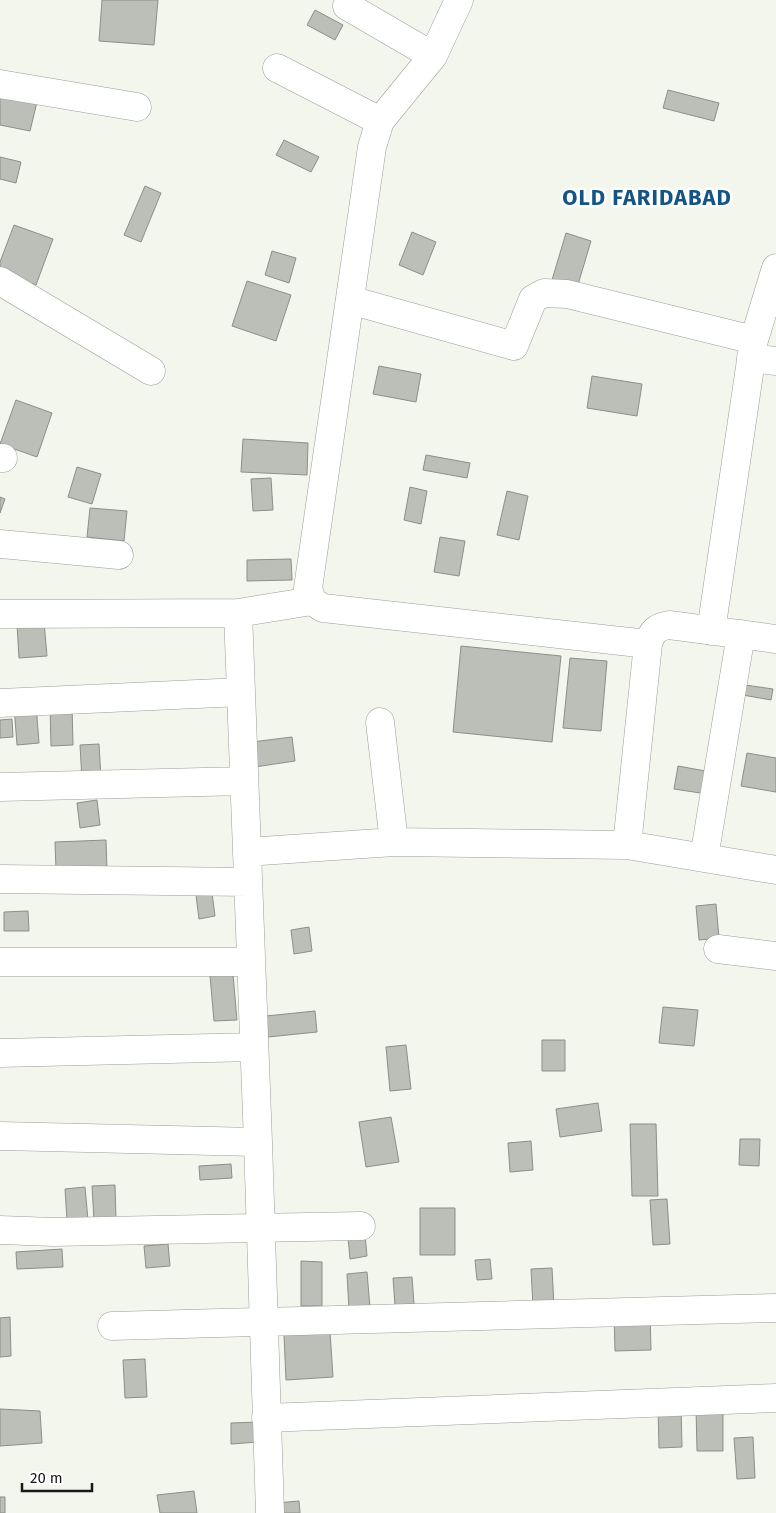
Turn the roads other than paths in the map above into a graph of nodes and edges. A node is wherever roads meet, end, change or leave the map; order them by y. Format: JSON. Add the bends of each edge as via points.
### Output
{"nodes":[{"id":1,"x":459,"y":0,"type":"edge"},
{"id":2,"x":347,"y":6,"type":"dead end"},
{"id":3,"x":433,"y":56,"type":"junction"},
{"id":4,"x":277,"y":68,"type":"dead end"},
{"id":5,"x":0,"y":84,"type":"edge"},
{"id":6,"x":137,"y":107,"type":"dead end"},
{"id":7,"x":380,"y":121,"type":"junction"},
{"id":8,"x":776,"y":268,"type":"edge"},
{"id":9,"x":0,"y":281,"type":"edge"},
{"id":10,"x":350,"y":300,"type":"junction"},
{"id":11,"x":760,"y":353,"type":"edge"},
{"id":12,"x":152,"y":371,"type":"dead end"},
{"id":13,"x":0,"y":544,"type":"edge"},
{"id":14,"x":119,"y":555,"type":"dead end"},
{"id":15,"x":312,"y":602,"type":"junction"},
{"id":16,"x":238,"y":613,"type":"junction"},
{"id":17,"x":0,"y":614,"type":"edge"},
{"id":18,"x":711,"y":631,"type":"junction"},
{"id":19,"x":741,"y":634,"type":"junction"},
{"id":20,"x":776,"y":638,"type":"edge"},
{"id":21,"x":648,"y":644,"type":"junction"},
{"id":22,"x":241,"y":692,"type":"junction"},
{"id":23,"x":0,"y":703,"type":"edge"},
{"id":24,"x":380,"y":722,"type":"dead end"},
{"id":25,"x":244,"y":781,"type":"junction"},
{"id":26,"x":0,"y":787,"type":"edge"},
{"id":27,"x":394,"y":842,"type":"junction"},
{"id":28,"x":627,"y":845,"type":"junction"},
{"id":29,"x":247,"y":852,"type":"junction"},
{"id":30,"x":704,"y":858,"type":"junction"},
{"id":31,"x":776,"y":870,"type":"edge"},
{"id":32,"x":0,"y":880,"type":"edge"},
{"id":33,"x":248,"y":882,"type":"junction"},
{"id":34,"x":718,"y":949,"type":"dead end"},
{"id":35,"x":776,"y":956,"type":"edge"},
{"id":36,"x":0,"y":962,"type":"edge"},
{"id":37,"x":251,"y":962,"type":"junction"},
{"id":38,"x":254,"y":1047,"type":"junction"},
{"id":39,"x":0,"y":1053,"type":"edge"},
{"id":40,"x":0,"y":1136,"type":"edge"},
{"id":41,"x":258,"y":1142,"type":"junction"},
{"id":42,"x":361,"y":1226,"type":"dead end"},
{"id":43,"x":261,"y":1228,"type":"junction"},
{"id":44,"x":0,"y":1230,"type":"edge"},
{"id":45,"x":776,"y":1308,"type":"edge"},
{"id":46,"x":262,"y":1323,"type":"junction"},
{"id":47,"x":112,"y":1326,"type":"dead end"},
{"id":48,"x":776,"y":1398,"type":"edge"},
{"id":49,"x":266,"y":1418,"type":"junction"},
{"id":50,"x":270,"y":1513,"type":"edge"}],
"edges":[{"from":1,"to":3,"type":"street"},
{"from":2,"to":3,"type":"street"},
{"from":3,"to":7,"type":"street"},
{"from":4,"to":7,"type":"street"},
{"from":5,"to":6,"type":"street"},
{"from":7,"to":10,"type":"street","via":[[372,147]]},
{"from":8,"to":11,"type":"street"},
{"from":9,"to":12,"type":"street"},
{"from":10,"to":11,"type":"street","via":[[514,346],[533,299],[544,293],[567,294]]},
{"from":10,"to":15,"type":"street","via":[[308,588]]},
{"from":11,"to":18,"type":"street"},
{"from":13,"to":14,"type":"street"},
{"from":15,"to":16,"type":"street"},
{"from":15,"to":21,"type":"street","via":[[324,608]]},
{"from":16,"to":17,"type":"street"},
{"from":16,"to":22,"type":"street"},
{"from":18,"to":19,"type":"street"},
{"from":18,"to":21,"type":"street","via":[[669,625],[658,627],[651,633]]},
{"from":19,"to":20,"type":"street"},
{"from":19,"to":30,"type":"street"},
{"from":21,"to":28,"type":"street"},
{"from":22,"to":23,"type":"street"},
{"from":22,"to":25,"type":"street"},
{"from":24,"to":27,"type":"street"},
{"from":25,"to":26,"type":"street"},
{"from":25,"to":29,"type":"street"},
{"from":27,"to":28,"type":"street"},
{"from":27,"to":29,"type":"street"},
{"from":28,"to":30,"type":"street"},
{"from":29,"to":33,"type":"street"},
{"from":30,"to":31,"type":"street"},
{"from":32,"to":33,"type":"street"},
{"from":33,"to":37,"type":"street"},
{"from":34,"to":35,"type":"street"},
{"from":36,"to":37,"type":"street"},
{"from":37,"to":38,"type":"street"},
{"from":38,"to":39,"type":"street"},
{"from":38,"to":41,"type":"street"},
{"from":40,"to":41,"type":"street"},
{"from":41,"to":43,"type":"street"},
{"from":42,"to":43,"type":"street"},
{"from":43,"to":44,"type":"street"},
{"from":43,"to":46,"type":"street"},
{"from":45,"to":46,"type":"street"},
{"from":46,"to":47,"type":"street"},
{"from":46,"to":49,"type":"street"},
{"from":48,"to":49,"type":"street"},
{"from":49,"to":50,"type":"street"}]}
